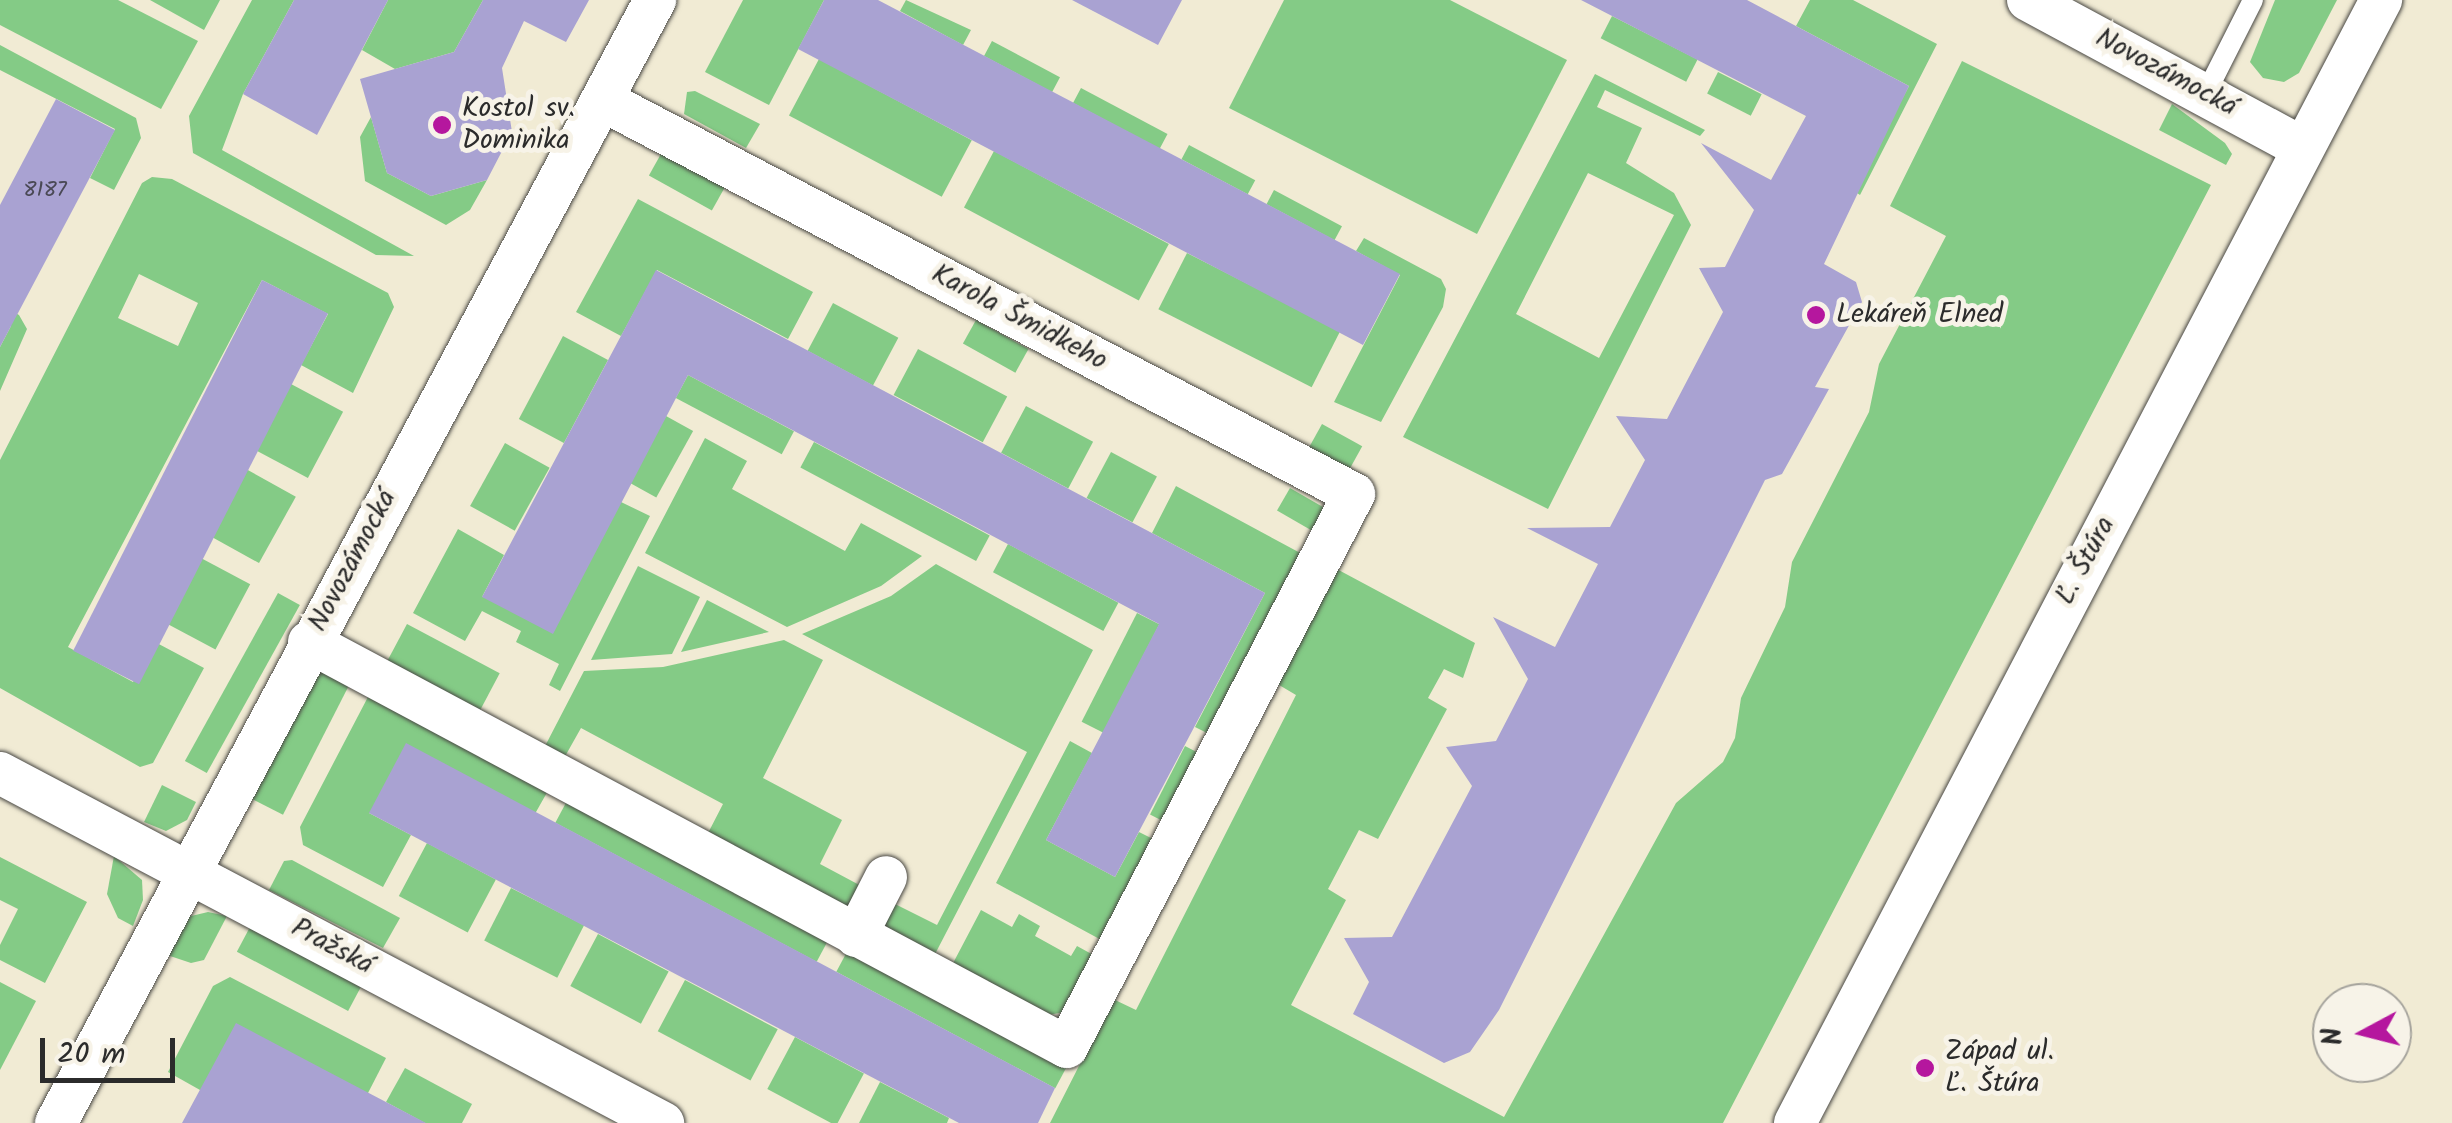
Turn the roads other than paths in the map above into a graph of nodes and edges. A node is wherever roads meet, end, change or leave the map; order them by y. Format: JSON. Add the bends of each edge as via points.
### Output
{"nodes":[{"id":1,"x":654,"y":0,"type":"edge"},
{"id":2,"x":2028,"y":0,"type":"edge"},
{"id":3,"x":2252,"y":0,"type":"edge"},
{"id":4,"x":2381,"y":0,"type":"edge"},
{"id":5,"x":2206,"y":93,"type":"junction"},
{"id":6,"x":602,"y":100,"type":"junction"},
{"id":7,"x":2303,"y":148,"type":"junction"},
{"id":8,"x":310,"y":642,"type":"junction"},
{"id":9,"x":0,"y":773,"type":"edge"},
{"id":10,"x":186,"y":869,"type":"junction"},
{"id":11,"x":886,"y":877,"type":"dead end"},
{"id":12,"x":856,"y":936,"type":"junction"},
{"id":13,"x":56,"y":1123,"type":"edge"},
{"id":14,"x":663,"y":1123,"type":"edge"},
{"id":15,"x":1795,"y":1123,"type":"edge"}],
"edges":[{"from":1,"to":6,"type":"street","name":"Novozámocká"},
{"from":2,"to":5,"type":"street","name":"Novozámocká"},
{"from":3,"to":5,"type":"lane"},
{"from":4,"to":7,"type":"street","name":"Ľ. Štúra"},
{"from":5,"to":7,"type":"street","name":"Novozámocká"},
{"from":6,"to":8,"type":"street","name":"Novozámocká"},
{"from":6,"to":12,"type":"street","name":"Karola Šmidkeho","via":[[1354,494],[1067,1047]]},
{"from":7,"to":15,"type":"street","name":"Ľ. Štúra"},
{"from":8,"to":10,"type":"street","name":"Novozámocká"},
{"from":8,"to":12,"type":"street"},
{"from":9,"to":10,"type":"street","name":"Pražská"},
{"from":10,"to":13,"type":"street","name":"Novozámocká"},
{"from":10,"to":14,"type":"street","name":"Pražská"},
{"from":11,"to":12,"type":"street"}]}
